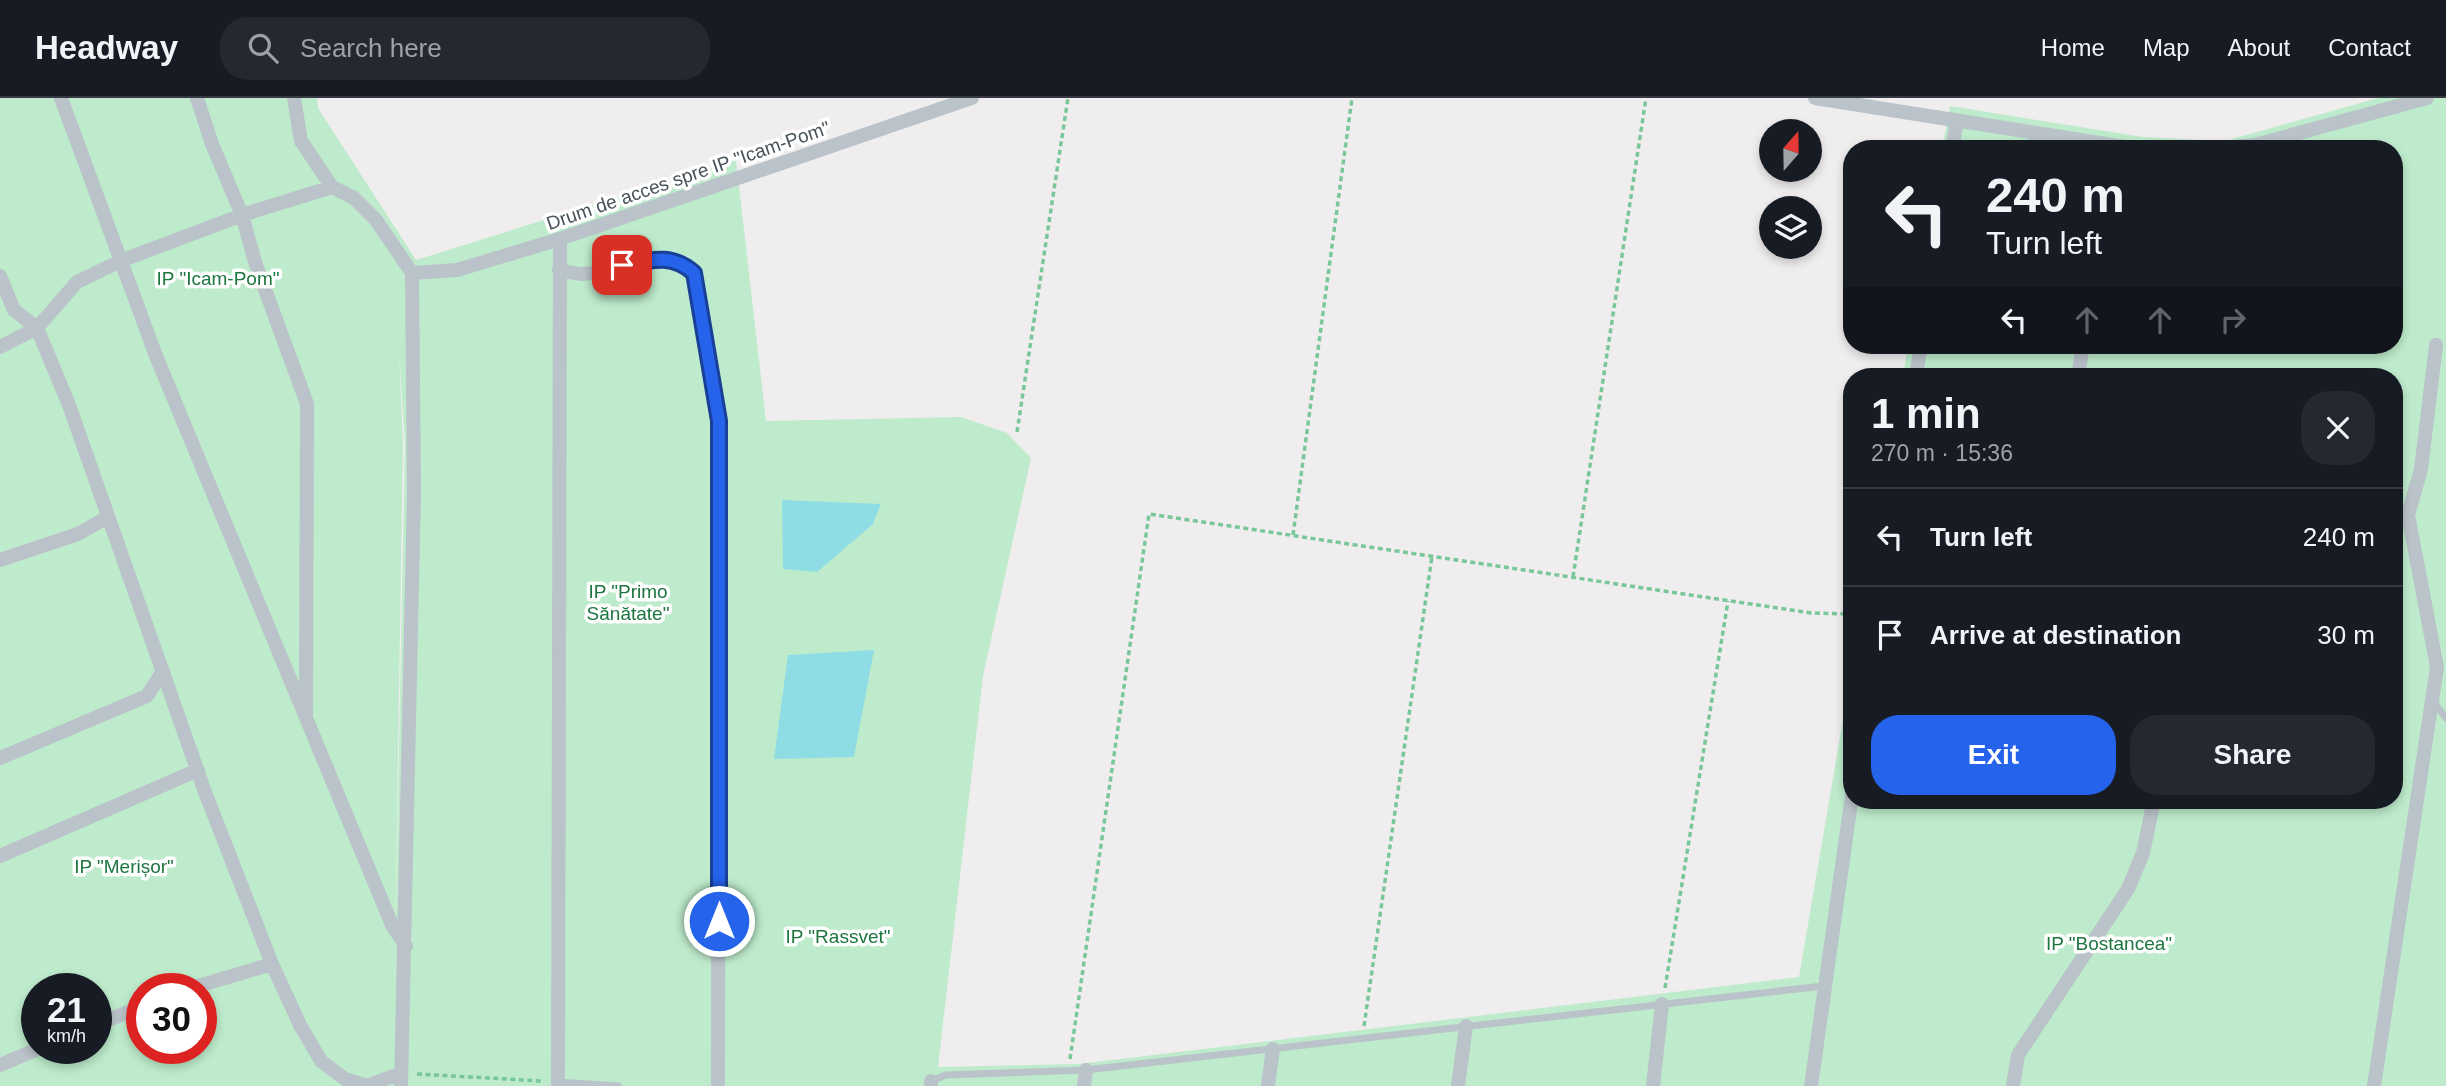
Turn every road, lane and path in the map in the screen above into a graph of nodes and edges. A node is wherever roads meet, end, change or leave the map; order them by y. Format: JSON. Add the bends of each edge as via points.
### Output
{"nodes":[{"id":1,"x":61,"y":98,"type":"edge"},
{"id":2,"x":197,"y":98,"type":"edge"},
{"id":3,"x":293,"y":98,"type":"edge"},
{"id":4,"x":972,"y":98,"type":"edge"},
{"id":5,"x":1068,"y":98,"type":"edge"},
{"id":6,"x":1352,"y":98,"type":"edge"},
{"id":7,"x":1646,"y":98,"type":"edge"},
{"id":8,"x":1815,"y":98,"type":"edge"},
{"id":9,"x":2427,"y":98,"type":"edge"},
{"id":10,"x":1956,"y":121,"type":"junction"},
{"id":11,"x":2033,"y":133,"type":"junction"},
{"id":12,"x":1953,"y":140,"type":"edge"},
{"id":13,"x":2037,"y":140,"type":"edge"},
{"id":14,"x":2079,"y":140,"type":"edge"},
{"id":15,"x":2273,"y":140,"type":"edge"},
{"id":16,"x":332,"y":187,"type":"junction"},
{"id":17,"x":242,"y":215,"type":"junction"},
{"id":18,"x":561,"y":239,"type":"junction"},
{"id":19,"x":124,"y":260,"type":"junction"},
{"id":20,"x":559,"y":270,"type":"junction"},
{"id":21,"x":412,"y":273,"type":"junction"},
{"id":22,"x":0,"y":275,"type":"edge"},
{"id":23,"x":37,"y":328,"type":"junction"},
{"id":24,"x":2436,"y":345,"type":"dead end"},
{"id":25,"x":0,"y":347,"type":"edge"},
{"id":26,"x":1017,"y":432,"type":"dead end"},
{"id":27,"x":2403,"y":509,"type":"edge"},
{"id":28,"x":2408,"y":514,"type":"junction"},
{"id":29,"x":108,"y":517,"type":"junction"},
{"id":30,"x":1293,"y":535,"type":"junction"},
{"id":31,"x":1433,"y":556,"type":"junction"},
{"id":32,"x":0,"y":559,"type":"edge"},
{"id":33,"x":1573,"y":577,"type":"junction"},
{"id":34,"x":1728,"y":601,"type":"junction"},
{"id":35,"x":1843,"y":614,"type":"edge"},
{"id":36,"x":163,"y":671,"type":"junction"},
{"id":37,"x":2433,"y":700,"type":"junction"},
{"id":38,"x":2446,"y":718,"type":"edge"},
{"id":39,"x":306,"y":719,"type":"junction"},
{"id":40,"x":0,"y":758,"type":"edge"},
{"id":41,"x":198,"y":770,"type":"junction"},
{"id":42,"x":1850,"y":809,"type":"edge"},
{"id":43,"x":2152,"y":809,"type":"edge"},
{"id":44,"x":0,"y":856,"type":"edge"},
{"id":45,"x":406,"y":946,"type":"junction"},
{"id":46,"x":272,"y":964,"type":"junction"},
{"id":47,"x":217,"y":980,"type":"edge"},
{"id":48,"x":1824,"y":986,"type":"junction"},
{"id":49,"x":1662,"y":1004,"type":"junction"},
{"id":50,"x":1466,"y":1026,"type":"junction"},
{"id":51,"x":1362,"y":1038,"type":"junction"},
{"id":52,"x":1273,"y":1049,"type":"junction"},
{"id":53,"x":21,"y":1056,"type":"edge"},
{"id":54,"x":0,"y":1065,"type":"edge"},
{"id":55,"x":1086,"y":1070,"type":"junction"},
{"id":56,"x":1069,"y":1071,"type":"junction"},
{"id":57,"x":401,"y":1079,"type":"edge"},
{"id":58,"x":931,"y":1083,"type":"edge"},
{"id":59,"x":558,"y":1084,"type":"edge"},
{"id":60,"x":367,"y":1086,"type":"edge"},
{"id":61,"x":618,"y":1086,"type":"edge"},
{"id":62,"x":718,"y":1086,"type":"edge"},
{"id":63,"x":1084,"y":1086,"type":"edge"},
{"id":64,"x":1269,"y":1086,"type":"edge"},
{"id":65,"x":1458,"y":1086,"type":"edge"},
{"id":66,"x":1653,"y":1086,"type":"edge"},
{"id":67,"x":1811,"y":1086,"type":"edge"},
{"id":68,"x":2013,"y":1086,"type":"edge"},
{"id":69,"x":2374,"y":1086,"type":"edge"}],
"edges":[{"from":1,"to":19,"type":"street"},
{"from":2,"to":17,"type":"street"},
{"from":3,"to":16,"type":"street","via":[[301,141]]},
{"from":4,"to":18,"type":"street","name":"Drum de acces spre IP \"Icam-Pom\""},
{"from":5,"to":26,"type":"path"},
{"from":6,"to":30,"type":"path"},
{"from":7,"to":33,"type":"path"},
{"from":8,"to":10,"type":"street"},
{"from":9,"to":15,"type":"street"},
{"from":10,"to":11,"type":"street"},
{"from":10,"to":12,"type":"street"},
{"from":11,"to":13,"type":"street"},
{"from":11,"to":14,"type":"street"},
{"from":16,"to":17,"type":"street"},
{"from":16,"to":21,"type":"street","via":[[354,198],[376,220]]},
{"from":17,"to":19,"type":"street"},
{"from":17,"to":39,"type":"street","via":[[307,404]]},
{"from":18,"to":20,"type":"street"},
{"from":18,"to":21,"type":"street","name":"Drum de acces spre IP \"Icam-Pom\"","via":[[457,270]]},
{"from":19,"to":23,"type":"street","via":[[77,282]]},
{"from":19,"to":39,"type":"street","via":[[161,369]]},
{"from":20,"to":59,"type":"street"},
{"from":20,"to":62,"type":"street","via":[[581,274],[668,258],[682,262],[694,273],[719,421]]},
{"from":21,"to":45,"type":"street","via":[[414,492]]},
{"from":22,"to":23,"type":"street","via":[[14,310]]},
{"from":23,"to":25,"type":"street"},
{"from":23,"to":29,"type":"street"},
{"from":24,"to":28,"type":"street","via":[[2421,469]]},
{"from":27,"to":28,"type":"lane"},
{"from":28,"to":37,"type":"street","via":[[2437,667]]},
{"from":29,"to":32,"type":"street","via":[[78,534]]},
{"from":29,"to":36,"type":"street"},
{"from":30,"to":31,"type":"path"},
{"from":30,"to":56,"type":"path","via":[[1149,513]]},
{"from":31,"to":33,"type":"path"},
{"from":31,"to":51,"type":"path"},
{"from":33,"to":34,"type":"path"},
{"from":34,"to":35,"type":"path"},
{"from":34,"to":49,"type":"path"},
{"from":36,"to":40,"type":"street","via":[[147,696]]},
{"from":36,"to":41,"type":"street"},
{"from":37,"to":38,"type":"lane"},
{"from":37,"to":69,"type":"street"},
{"from":39,"to":45,"type":"street","via":[[392,925]]},
{"from":41,"to":44,"type":"street"},
{"from":41,"to":46,"type":"street"},
{"from":42,"to":48,"type":"street"},
{"from":43,"to":68,"type":"street","via":[[2143,853],[2128,889],[2018,1055]]},
{"from":45,"to":57,"type":"street"},
{"from":46,"to":47,"type":"street"},
{"from":46,"to":60,"type":"street","via":[[321,1061],[345,1079]]},
{"from":48,"to":49,"type":"lane"},
{"from":48,"to":67,"type":"street"},
{"from":49,"to":50,"type":"lane"},
{"from":49,"to":66,"type":"street"},
{"from":50,"to":51,"type":"lane"},
{"from":50,"to":65,"type":"street"},
{"from":51,"to":52,"type":"lane"},
{"from":52,"to":55,"type":"lane"},
{"from":52,"to":64,"type":"street"},
{"from":53,"to":54,"type":"street"},
{"from":55,"to":56,"type":"lane"},
{"from":55,"to":63,"type":"street"},
{"from":56,"to":58,"type":"lane","via":[[946,1075]]},
{"from":57,"to":59,"type":"path"},
{"from":57,"to":60,"type":"street"},
{"from":59,"to":61,"type":"lane"}]}
